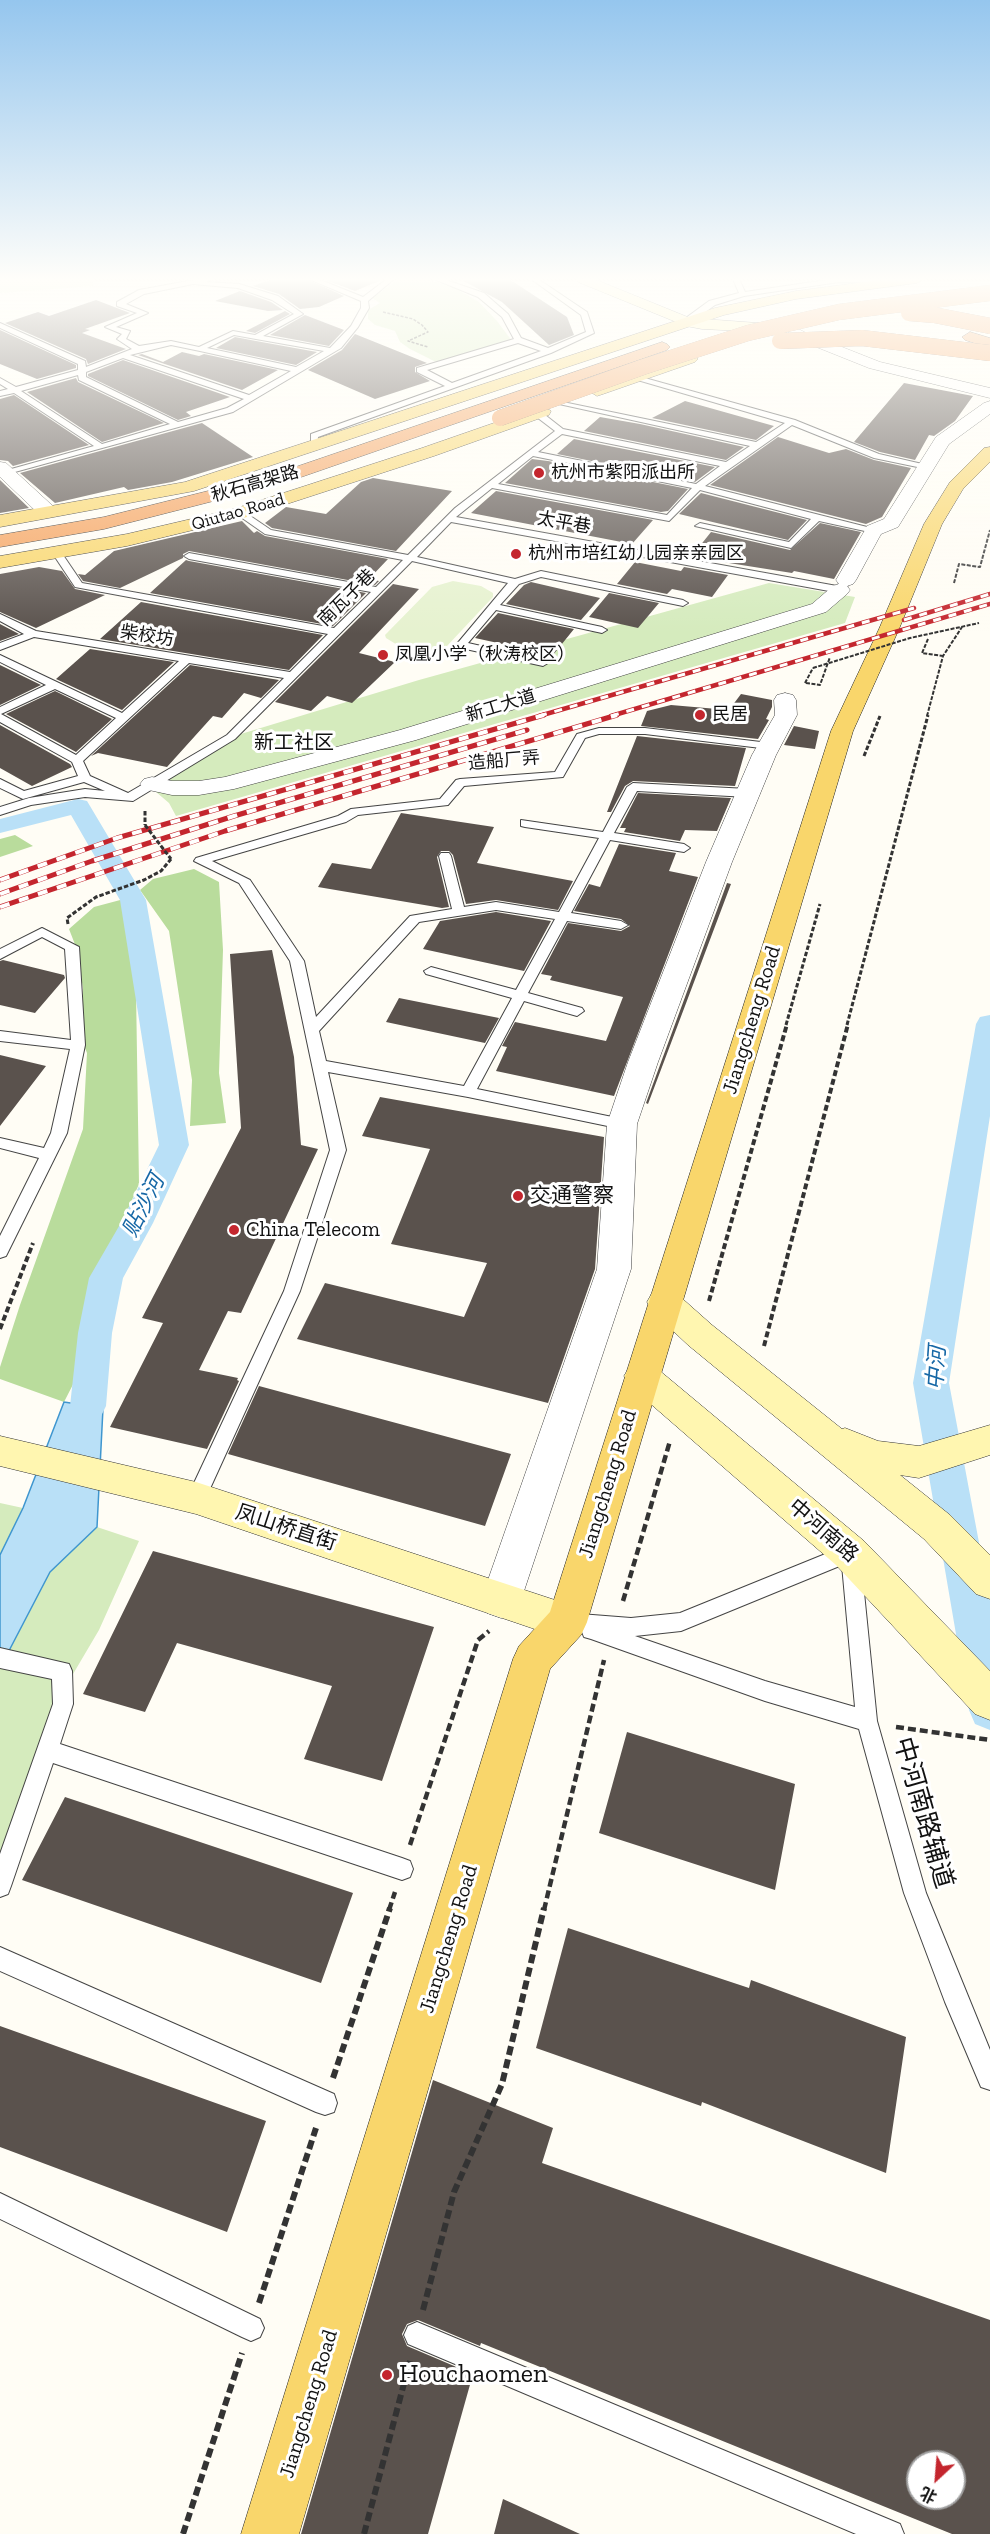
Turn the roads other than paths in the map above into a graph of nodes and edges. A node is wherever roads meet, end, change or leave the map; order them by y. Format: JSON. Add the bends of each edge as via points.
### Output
{"nodes":[{"id":1,"x":25,"y":397,"type":"edge"},
{"id":2,"x":121,"y":397,"type":"edge"},
{"id":3,"x":421,"y":397,"type":"edge"},
{"id":4,"x":458,"y":397,"type":"edge"},
{"id":5,"x":517,"y":397,"type":"edge"},
{"id":6,"x":565,"y":397,"type":"edge"},
{"id":7,"x":579,"y":397,"type":"edge"},
{"id":8,"x":715,"y":397,"type":"edge"},
{"id":9,"x":250,"y":398,"type":"edge"},
{"id":10,"x":563,"y":404,"type":"junction"},
{"id":11,"x":990,"y":406,"type":"edge"},
{"id":12,"x":477,"y":411,"type":"junction"},
{"id":13,"x":537,"y":413,"type":"junction"},
{"id":14,"x":792,"y":423,"type":"junction"},
{"id":15,"x":178,"y":425,"type":"junction"},
{"id":16,"x":560,"y":430,"type":"junction"},
{"id":17,"x":314,"y":445,"type":"junction"},
{"id":18,"x":759,"y":445,"type":"junction"},
{"id":19,"x":101,"y":447,"type":"junction"},
{"id":20,"x":990,"y":452,"type":"edge"},
{"id":21,"x":531,"y":453,"type":"junction"},
{"id":22,"x":728,"y":465,"type":"junction"},
{"id":23,"x":927,"y":466,"type":"junction"},
{"id":24,"x":3,"y":470,"type":"edge"},
{"id":25,"x":490,"y":485,"type":"junction"},
{"id":26,"x":699,"y":487,"type":"junction"},
{"id":27,"x":48,"y":512,"type":"junction"},
{"id":28,"x":240,"y":513,"type":"junction"},
{"id":29,"x":817,"y":518,"type":"junction"},
{"id":30,"x":449,"y":519,"type":"junction"},
{"id":31,"x":0,"y":521,"type":"edge"},
{"id":32,"x":700,"y":526,"type":"dead end"},
{"id":33,"x":874,"y":530,"type":"junction"},
{"id":34,"x":0,"y":535,"type":"edge"},
{"id":35,"x":0,"y":541,"type":"edge"},
{"id":36,"x":0,"y":554,"type":"edge"},
{"id":37,"x":58,"y":554,"type":"junction"},
{"id":38,"x":189,"y":556,"type":"dead end"},
{"id":39,"x":410,"y":558,"type":"junction"},
{"id":40,"x":0,"y":562,"type":"edge"},
{"id":41,"x":515,"y":582,"type":"junction"},
{"id":42,"x":843,"y":585,"type":"junction"},
{"id":43,"x":378,"y":590,"type":"junction"},
{"id":44,"x":683,"y":603,"type":"dead end"},
{"id":45,"x":494,"y":607,"type":"junction"},
{"id":46,"x":0,"y":617,"type":"edge"},
{"id":47,"x":602,"y":630,"type":"dead end"},
{"id":48,"x":336,"y":632,"type":"junction"},
{"id":49,"x":33,"y":634,"type":"junction"},
{"id":50,"x":0,"y":647,"type":"edge"},
{"id":51,"x":0,"y":657,"type":"edge"},
{"id":52,"x":187,"y":659,"type":"junction"},
{"id":53,"x":543,"y":663,"type":"dead end"},
{"id":54,"x":292,"y":676,"type":"junction"},
{"id":55,"x":54,"y":685,"type":"junction"},
{"id":56,"x":795,"y":691,"type":"road end"},
{"id":57,"x":0,"y":711,"type":"edge"},
{"id":58,"x":0,"y":717,"type":"edge"},
{"id":59,"x":124,"y":718,"type":"junction"},
{"id":60,"x":768,"y":746,"type":"junction"},
{"id":61,"x":77,"y":760,"type":"junction"},
{"id":62,"x":85,"y":778,"type":"junction"},
{"id":63,"x":0,"y":783,"type":"edge"},
{"id":64,"x":152,"y":784,"type":"junction"},
{"id":65,"x":748,"y":793,"type":"junction"},
{"id":66,"x":129,"y":798,"type":"junction"},
{"id":67,"x":0,"y":811,"type":"edge"},
{"id":68,"x":525,"y":823,"type":"dead end"},
{"id":69,"x":606,"y":836,"type":"junction"},
{"id":70,"x":684,"y":848,"type":"dead end"},
{"id":71,"x":445,"y":856,"type":"dead end"},
{"id":72,"x":459,"y":912,"type":"junction"},
{"id":73,"x":562,"y":917,"type":"junction"},
{"id":74,"x":621,"y":925,"type":"dead end"},
{"id":75,"x":0,"y":955,"type":"edge"},
{"id":76,"x":431,"y":971,"type":"dead end"},
{"id":77,"x":519,"y":996,"type":"junction"},
{"id":78,"x":577,"y":1011,"type":"dead end"},
{"id":79,"x":312,"y":1030,"type":"junction"},
{"id":80,"x":0,"y":1036,"type":"edge"},
{"id":81,"x":78,"y":1045,"type":"junction"},
{"id":82,"x":319,"y":1065,"type":"junction"},
{"id":83,"x":468,"y":1092,"type":"junction"},
{"id":84,"x":622,"y":1124,"type":"junction"},
{"id":85,"x":0,"y":1143,"type":"edge"},
{"id":86,"x":48,"y":1155,"type":"junction"},
{"id":87,"x":0,"y":1251,"type":"edge"},
{"id":88,"x":664,"y":1302,"type":"junction"},
{"id":89,"x":642,"y":1376,"type":"junction"},
{"id":90,"x":817,"y":1431,"type":"junction"},
{"id":91,"x":983,"y":1443,"type":"edge"},
{"id":92,"x":11,"y":1454,"type":"edge"},
{"id":93,"x":196,"y":1498,"type":"junction"},
{"id":94,"x":850,"y":1552,"type":"junction"},
{"id":95,"x":988,"y":1579,"type":"edge"},
{"id":96,"x":510,"y":1603,"type":"junction"},
{"id":97,"x":567,"y":1622,"type":"junction"},
{"id":98,"x":613,"y":1631,"type":"junction"},
{"id":99,"x":8,"y":1659,"type":"edge"},
{"id":100,"x":990,"y":1700,"type":"edge"},
{"id":101,"x":867,"y":1721,"type":"junction"},
{"id":102,"x":46,"y":1750,"type":"junction"},
{"id":103,"x":402,"y":1869,"type":"road end"},
{"id":104,"x":0,"y":1886,"type":"edge"},
{"id":105,"x":0,"y":1959,"type":"edge"},
{"id":106,"x":990,"y":2078,"type":"edge"},
{"id":107,"x":325,"y":2103,"type":"road end"},
{"id":108,"x":0,"y":2206,"type":"edge"},
{"id":109,"x":251,"y":2328,"type":"road end"},
{"id":110,"x":417,"y":2334,"type":"road end"},
{"id":111,"x":270,"y":2534,"type":"edge"},
{"id":112,"x":890,"y":2534,"type":"edge"}],
"edges":[{"from":1,"to":19,"type":"lane"},
{"from":2,"to":15,"type":"lane"},
{"from":3,"to":17,"type":"lane","via":[[314,436]]},
{"from":4,"to":17,"type":"main road","name":"Qiutao Road"},
{"from":5,"to":12,"type":"highway","name":"秋石高架路"},
{"from":6,"to":36,"type":"highway","name":"秋石高架路","bridge":true,"via":[[297,487],[122,532]]},
{"from":7,"to":10,"type":"main road","name":"Qiutao Road"},
{"from":8,"to":14,"type":"lane"},
{"from":9,"to":15,"type":"lane","via":[[230,410]]},
{"from":10,"to":13,"type":"main road","name":"Qiutao Road"},
{"from":10,"to":18,"type":"lane"},
{"from":11,"to":23,"type":"street","via":[[942,441]]},
{"from":12,"to":34,"type":"highway","via":[[194,492]]},
{"from":12,"to":35,"type":"highway","name":"秋石高架路","via":[[278,479],[104,523]]},
{"from":13,"to":16,"type":"lane"},
{"from":13,"to":28,"type":"main road","name":"Qiutao Road"},
{"from":14,"to":18,"type":"lane"},
{"from":14,"to":23,"type":"lane","via":[[877,456]]},
{"from":15,"to":19,"type":"lane"},
{"from":16,"to":21,"type":"lane","name":"南瓦子巷"},
{"from":16,"to":22,"type":"lane"},
{"from":17,"to":27,"type":"main road","name":"Qiutao Road","via":[[188,487]]},
{"from":18,"to":22,"type":"lane"},
{"from":19,"to":24,"type":"lane"},
{"from":20,"to":88,"type":"main road","name":"Jiangcheng Road","via":[[956,486],[933,524],[842,731]]},
{"from":21,"to":25,"type":"lane","name":"南瓦子巷"},
{"from":21,"to":26,"type":"lane"},
{"from":22,"to":26,"type":"lane"},
{"from":23,"to":33,"type":"street","via":[[891,523]]},
{"from":24,"to":27,"type":"street"},
{"from":25,"to":26,"type":"lane","via":[[669,518]]},
{"from":25,"to":30,"type":"lane","name":"南瓦子巷"},
{"from":26,"to":29,"type":"lane"},
{"from":27,"to":31,"type":"main road","name":"Qiutao Road"},
{"from":28,"to":37,"type":"main road","name":"Qiutao Road"},
{"from":28,"to":39,"type":"lane","via":[[268,532]]},
{"from":29,"to":32,"type":"lane","via":[[791,545]]},
{"from":29,"to":33,"type":"lane"},
{"from":30,"to":39,"type":"lane","name":"南瓦子巷"},
{"from":30,"to":42,"type":"lane","name":"太平巷"},
{"from":33,"to":42,"type":"street"},
{"from":37,"to":40,"type":"main road","name":"Qiutao Road"},
{"from":37,"to":48,"type":"lane","via":[[79,585]]},
{"from":38,"to":43,"type":"lane"},
{"from":39,"to":41,"type":"lane"},
{"from":39,"to":43,"type":"lane","name":"南瓦子巷"},
{"from":41,"to":44,"type":"lane","via":[[541,574]]},
{"from":41,"to":45,"type":"lane"},
{"from":42,"to":64,"type":"street","name":"新工大道","via":[[819,608],[408,735],[226,784],[172,788]]},
{"from":43,"to":48,"type":"lane","name":"南瓦子巷"},
{"from":45,"to":47,"type":"lane"},
{"from":45,"to":53,"type":"lane","via":[[461,645]]},
{"from":46,"to":49,"type":"lane","name":"柴校坊"},
{"from":48,"to":54,"type":"lane","name":"南瓦子巷"},
{"from":49,"to":50,"type":"lane"},
{"from":49,"to":52,"type":"lane","name":"柴校坊"},
{"from":51,"to":55,"type":"lane"},
{"from":52,"to":54,"type":"lane","name":"柴校坊"},
{"from":52,"to":59,"type":"lane"},
{"from":54,"to":64,"type":"lane","name":"南瓦子巷","via":[[231,737]]},
{"from":55,"to":57,"type":"lane"},
{"from":55,"to":59,"type":"lane"},
{"from":56,"to":60,"type":"street"},
{"from":58,"to":61,"type":"lane"},
{"from":59,"to":61,"type":"lane"},
{"from":60,"to":65,"type":"street"},
{"from":60,"to":79,"type":"lane","name":"造船厂弄","via":[[645,731],[599,731],[581,736],[559,775],[460,783],[444,802],[355,812],[200,861],[244,880],[297,961]]},
{"from":61,"to":62,"type":"lane"},
{"from":62,"to":63,"type":"lane","via":[[23,795]]},
{"from":62,"to":66,"type":"lane"},
{"from":64,"to":66,"type":"lane","name":"南瓦子巷"},
{"from":65,"to":69,"type":"lane","via":[[633,787]]},
{"from":65,"to":84,"type":"street","via":[[651,1039]]},
{"from":66,"to":67,"type":"lane","via":[[85,793]]},
{"from":68,"to":69,"type":"lane"},
{"from":69,"to":70,"type":"lane"},
{"from":69,"to":73,"type":"lane"},
{"from":71,"to":72,"type":"lane"},
{"from":72,"to":73,"type":"lane","via":[[496,906]]},
{"from":72,"to":79,"type":"lane","via":[[415,919]]},
{"from":73,"to":74,"type":"lane"},
{"from":73,"to":77,"type":"lane"},
{"from":75,"to":81,"type":"lane","via":[[42,933],[72,947]]},
{"from":76,"to":77,"type":"lane"},
{"from":77,"to":78,"type":"lane"},
{"from":77,"to":83,"type":"lane"},
{"from":79,"to":82,"type":"lane"},
{"from":80,"to":81,"type":"lane"},
{"from":81,"to":86,"type":"lane","via":[[59,1133]]},
{"from":82,"to":83,"type":"lane"},
{"from":82,"to":93,"type":"lane","via":[[338,1150],[292,1291]]},
{"from":83,"to":84,"type":"lane"},
{"from":84,"to":96,"type":"street","via":[[614,1269]]},
{"from":85,"to":86,"type":"lane"},
{"from":86,"to":87,"type":"lane"},
{"from":88,"to":89,"type":"main road","name":"Jiangcheng Road"},
{"from":88,"to":90,"type":"street"},
{"from":89,"to":94,"type":"street","name":"中河南路"},
{"from":89,"to":97,"type":"main road","name":"Jiangcheng Road"},
{"from":90,"to":91,"type":"street","via":[[874,1456],[919,1462]]},
{"from":90,"to":95,"type":"street","via":[[937,1527]]},
{"from":92,"to":93,"type":"street","name":"凤山桥直街"},
{"from":93,"to":96,"type":"street","name":"凤山桥直街"},
{"from":94,"to":98,"type":"lane","via":[[681,1622]]},
{"from":94,"to":100,"type":"street","name":"中河南路"},
{"from":94,"to":101,"type":"lane","name":"中河南路辅道"},
{"from":96,"to":97,"type":"street","name":"凤山桥直街"},
{"from":97,"to":98,"type":"lane"},
{"from":97,"to":111,"type":"main road","name":"Jiangcheng Road","via":[[533,1659]]},
{"from":98,"to":101,"type":"lane","via":[[765,1691]]},
{"from":99,"to":102,"type":"lane","via":[[62,1671],[63,1704]]},
{"from":101,"to":106,"type":"lane","name":"中河南路辅道","via":[[915,1893]]},
{"from":102,"to":103,"type":"lane"},
{"from":102,"to":104,"type":"lane"},
{"from":105,"to":107,"type":"lane"},
{"from":108,"to":109,"type":"lane"},
{"from":110,"to":112,"type":"lane"}]}
